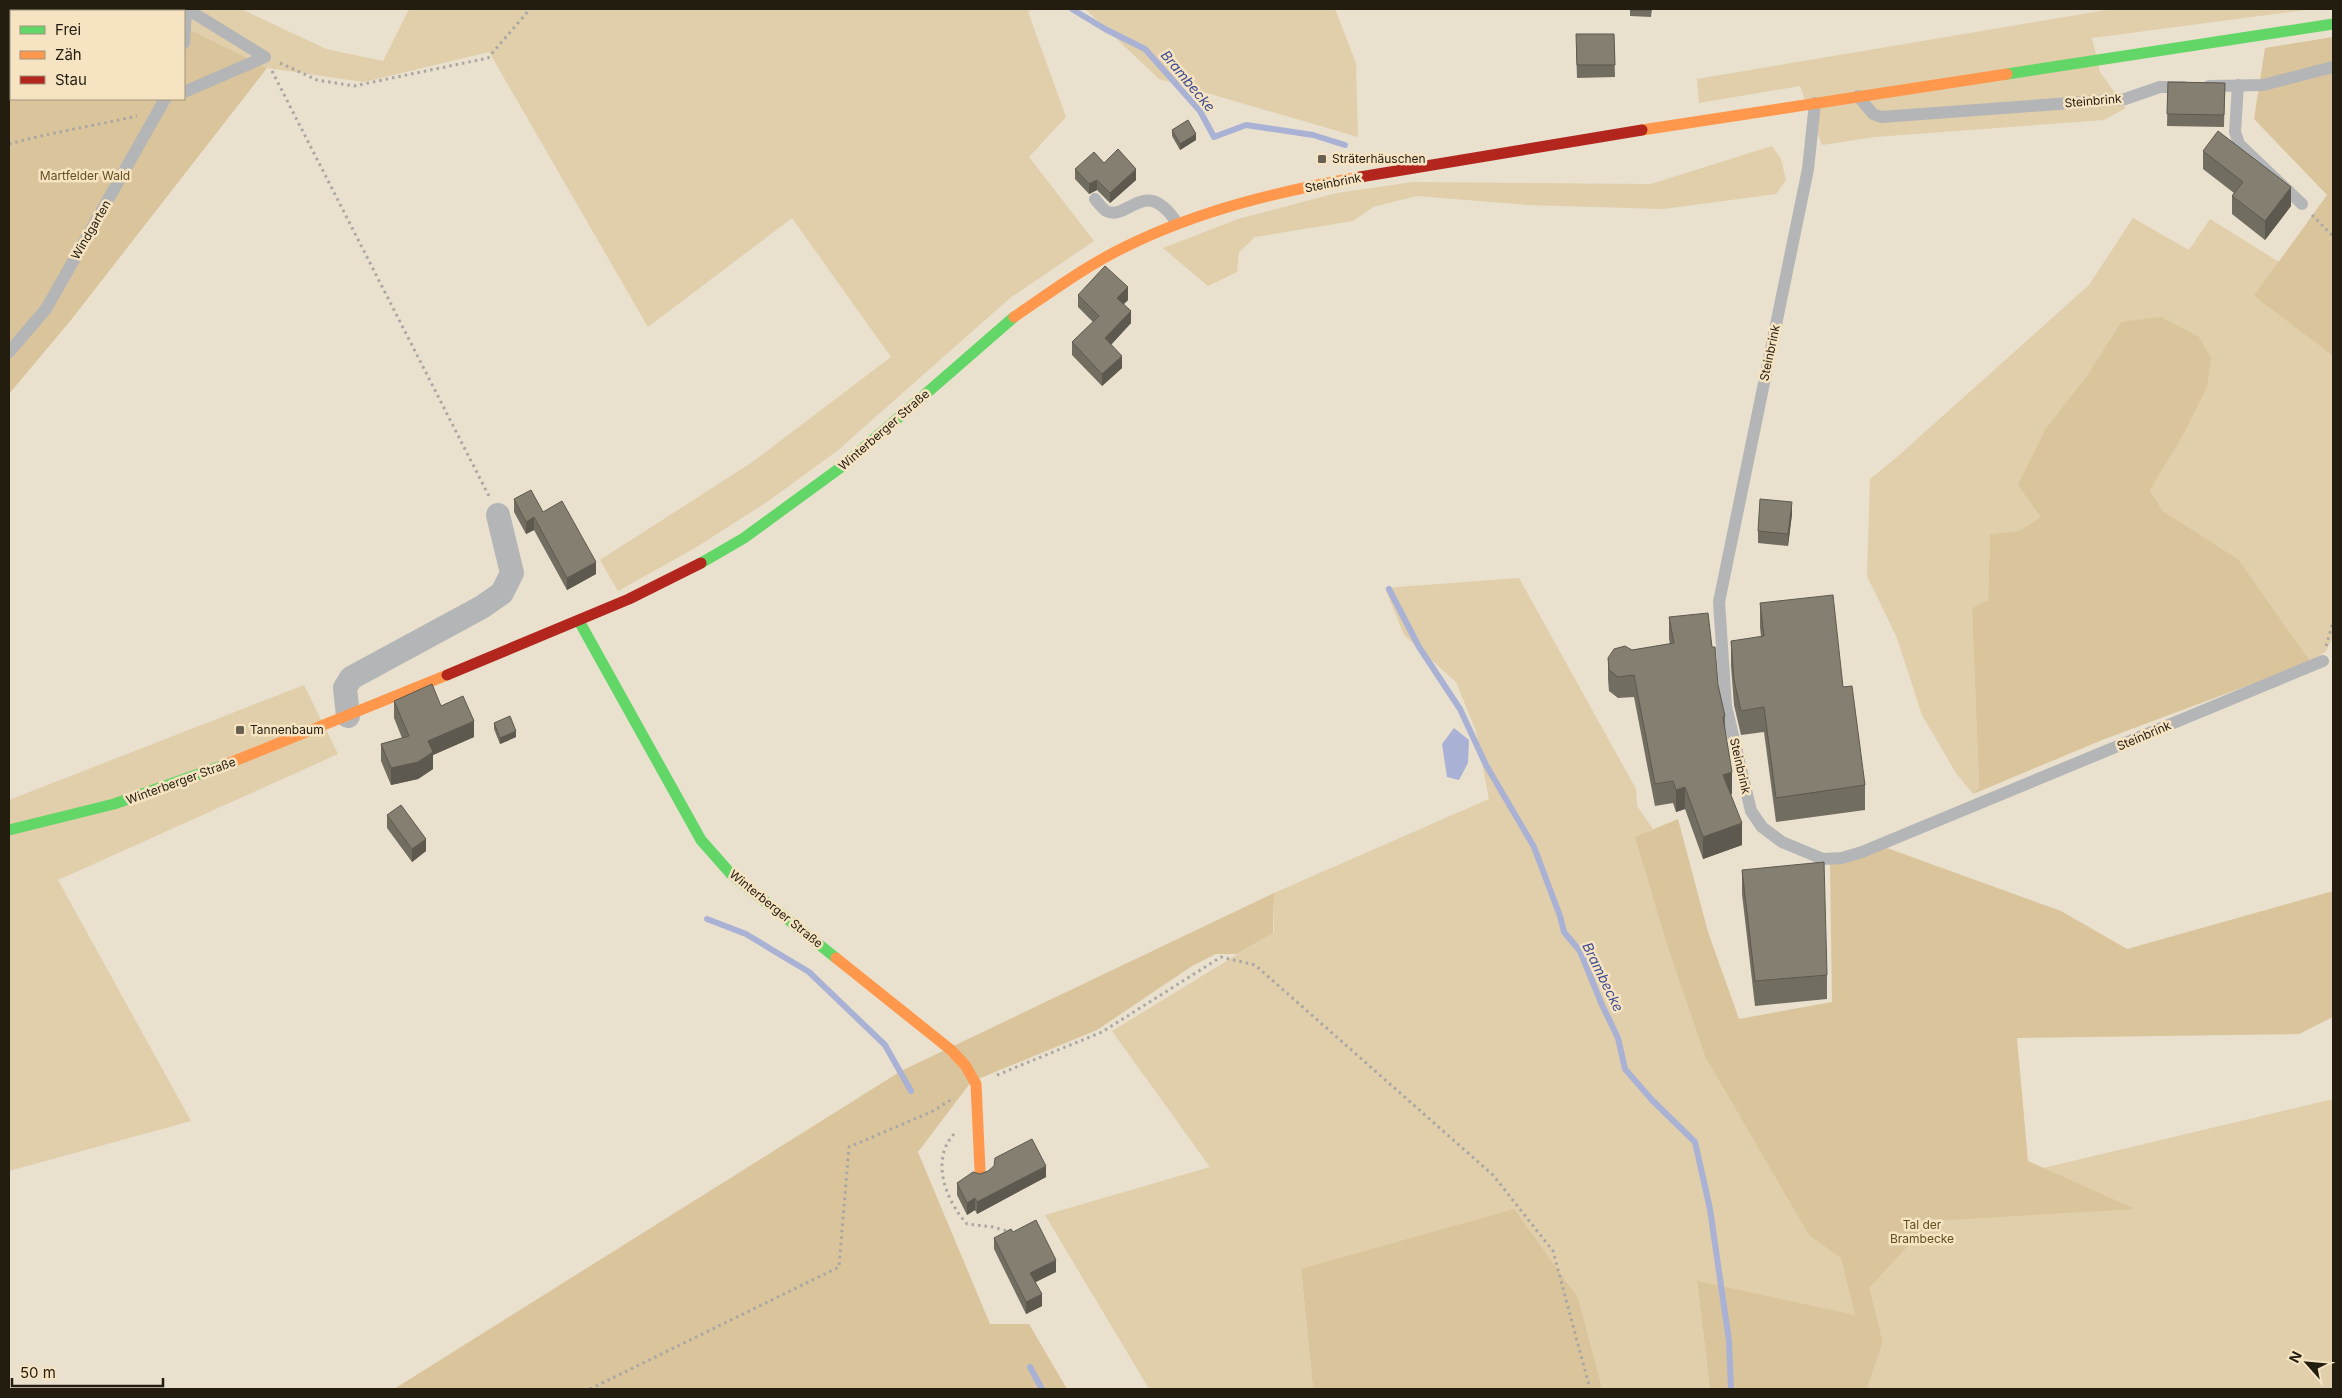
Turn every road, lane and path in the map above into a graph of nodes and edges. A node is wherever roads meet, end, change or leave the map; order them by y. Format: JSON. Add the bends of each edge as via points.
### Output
{"nodes":[{"id":1,"x":187,"y":9,"type":"edge"},
{"id":2,"x":530,"y":9,"type":"edge"},
{"id":3,"x":2333,"y":24,"type":"edge"},
{"id":4,"x":185,"y":32,"type":"edge"},
{"id":5,"x":265,"y":57,"type":"junction"},
{"id":6,"x":2333,"y":67,"type":"edge"},
{"id":7,"x":2238,"y":85,"type":"junction"},
{"id":8,"x":185,"y":92,"type":"edge"},
{"id":9,"x":1858,"y":96,"type":"junction"},
{"id":10,"x":166,"y":100,"type":"edge"},
{"id":11,"x":1815,"y":103,"type":"junction"},
{"id":12,"x":9,"y":144,"type":"edge"},
{"id":13,"x":1095,"y":200,"type":"dead end"},
{"id":14,"x":1238,"y":204,"type":"joint"},
{"id":15,"x":2302,"y":204,"type":"joint"},
{"id":16,"x":1177,"y":223,"type":"junction"},
{"id":17,"x":2333,"y":236,"type":"edge"},
{"id":18,"x":9,"y":352,"type":"edge"},
{"id":19,"x":498,"y":515,"type":"joint"},
{"id":20,"x":579,"y":621,"type":"junction"},
{"id":21,"x":2333,"y":622,"type":"edge"},
{"id":22,"x":2323,"y":662,"type":"joint"},
{"id":23,"x":348,"y":716,"type":"junction"},
{"id":24,"x":9,"y":830,"type":"edge"},
{"id":25,"x":976,"y":1084,"type":"junction"},
{"id":26,"x":980,"y":1170,"type":"dead end"},
{"id":27,"x":590,"y":1389,"type":"edge"},
{"id":28,"x":1590,"y":1389,"type":"edge"}],
"edges":[{"from":1,"to":4,"type":"lane"},
{"from":1,"to":5,"type":"lane"},
{"from":2,"to":5,"type":"path","via":[[488,58],[354,86],[317,80]]},
{"from":3,"to":9,"type":"main road","name":"Steinbrink"},
{"from":5,"to":8,"type":"lane"},
{"from":5,"to":19,"type":"path"},
{"from":6,"to":7,"type":"lane","name":"Steinbrink","via":[[2263,85]]},
{"from":7,"to":9,"type":"lane","name":"Steinbrink","via":[[2160,87],[2125,99],[1881,117],[1873,114]]},
{"from":7,"to":15,"type":"lane","via":[[2235,132],[2239,144]]},
{"from":9,"to":11,"type":"main road","name":"Steinbrink"},
{"from":10,"to":12,"type":"path","via":[[148,114],[48,133]]},
{"from":10,"to":18,"type":"lane","name":"Windgarten","via":[[46,309]]},
{"from":11,"to":14,"type":"main road","name":"Steinbrink","via":[[1365,176]]},
{"from":11,"to":22,"type":"lane","name":"Steinbrink","via":[[1808,169],[1719,602],[1726,706],[1751,811],[1762,828],[1782,842],[1823,859],[1842,858]]},
{"from":13,"to":16,"type":"lane","via":[[1107,211],[1116,212],[1136,203],[1155,200],[1168,209]]},
{"from":14,"to":16,"type":"main road","name":"Winterberger Straße"},
{"from":15,"to":17,"type":"path"},
{"from":16,"to":20,"type":"main road","name":"Winterberger Straße","via":[[1084,268],[1005,323],[844,465],[744,538],[711,558]]},
{"from":19,"to":23,"type":"street","via":[[512,573],[502,593],[350,678],[345,688]]},
{"from":20,"to":23,"type":"main road","name":"Winterberger Straße"},
{"from":20,"to":25,"type":"main road","name":"Winterberger Straße","via":[[701,840],[731,874],[951,1050]]},
{"from":21,"to":22,"type":"path"},
{"from":23,"to":24,"type":"main road","name":"Winterberger Straße","via":[[200,775],[127,800],[53,822]]},
{"from":25,"to":26,"type":"main road","name":"Winterberger Straße"},
{"from":25,"to":27,"type":"path","via":[[930,1112],[849,1147],[839,1267]]},
{"from":25,"to":28,"type":"path","via":[[1102,1032],[1221,957],[1256,965],[1493,1175],[1553,1251]]}]}
